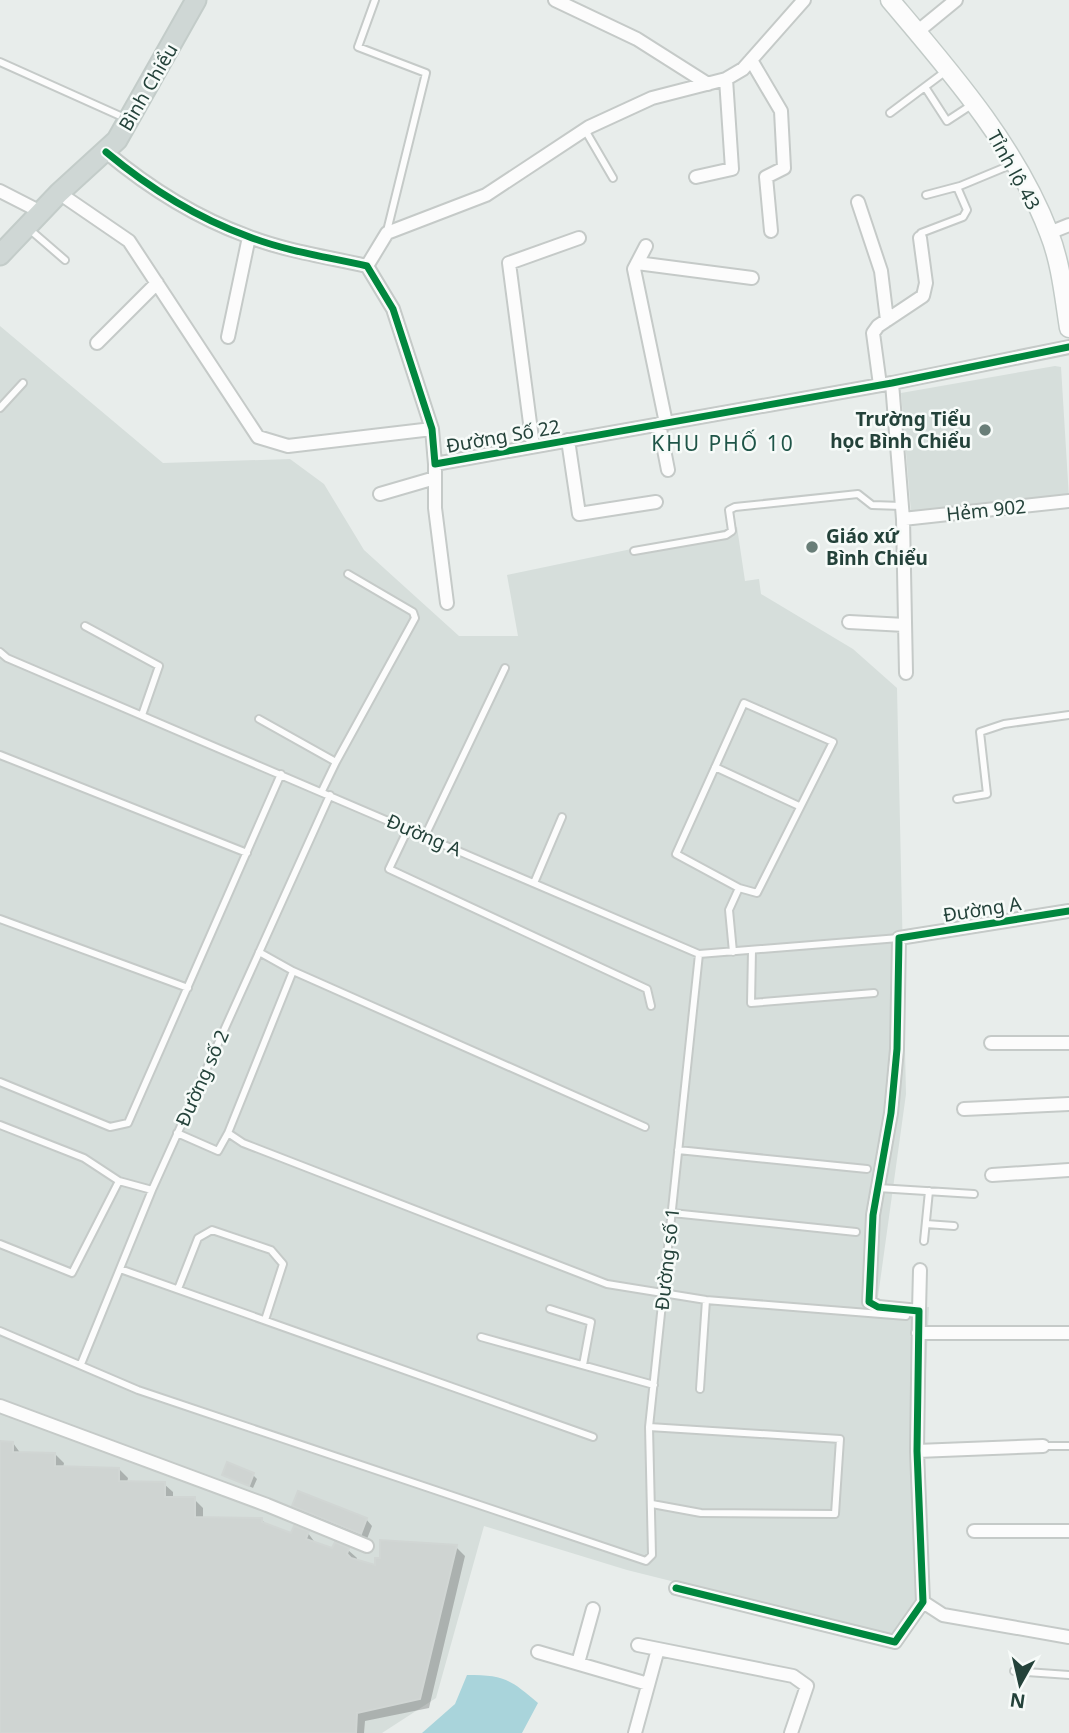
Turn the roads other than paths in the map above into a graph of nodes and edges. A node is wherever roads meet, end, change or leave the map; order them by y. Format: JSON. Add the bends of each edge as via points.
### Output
{"nodes":[{"id":1,"x":196,"y":0,"type":"edge"},
{"id":2,"x":375,"y":0,"type":"edge"},
{"id":3,"x":555,"y":0,"type":"edge"},
{"id":4,"x":804,"y":0,"type":"edge"},
{"id":5,"x":890,"y":0,"type":"edge"},
{"id":6,"x":956,"y":0,"type":"edge"},
{"id":7,"x":917,"y":32,"type":"junction"},
{"id":8,"x":751,"y":60,"type":"junction"},
{"id":9,"x":0,"y":62,"type":"edge"},
{"id":10,"x":946,"y":71,"type":"junction"},
{"id":11,"x":726,"y":79,"type":"junction"},
{"id":12,"x":708,"y":84,"type":"junction"},
{"id":13,"x":925,"y":87,"type":"junction"},
{"id":14,"x":973,"y":104,"type":"junction"},
{"id":15,"x":890,"y":114,"type":"dead end"},
{"id":16,"x":128,"y":120,"type":"junction"},
{"id":17,"x":585,"y":130,"type":"junction"},
{"id":18,"x":106,"y":152,"type":"junction"},
{"id":19,"x":1014,"y":163,"type":"junction"},
{"id":20,"x":696,"y":177,"type":"dead end"},
{"id":21,"x":613,"y":178,"type":"dead end"},
{"id":22,"x":957,"y":187,"type":"junction"},
{"id":23,"x":0,"y":191,"type":"edge"},
{"id":24,"x":59,"y":193,"type":"junction"},
{"id":25,"x":926,"y":195,"type":"dead end"},
{"id":26,"x":858,"y":202,"type":"dead end"},
{"id":27,"x":41,"y":212,"type":"junction"},
{"id":28,"x":1069,"y":225,"type":"edge"},
{"id":29,"x":27,"y":227,"type":"junction"},
{"id":30,"x":771,"y":231,"type":"dead end"},
{"id":31,"x":387,"y":233,"type":"junction"},
{"id":32,"x":1049,"y":233,"type":"junction"},
{"id":33,"x":249,"y":237,"type":"junction"},
{"id":34,"x":579,"y":238,"type":"dead end"},
{"id":35,"x":920,"y":238,"type":"joint"},
{"id":36,"x":646,"y":246,"type":"dead end"},
{"id":37,"x":0,"y":255,"type":"edge"},
{"id":38,"x":65,"y":260,"type":"dead end"},
{"id":39,"x":637,"y":263,"type":"junction"},
{"id":40,"x":367,"y":266,"type":"junction"},
{"id":41,"x":752,"y":278,"type":"dead end"},
{"id":42,"x":157,"y":283,"type":"junction"},
{"id":43,"x":887,"y":320,"type":"junction"},
{"id":44,"x":1069,"y":328,"type":"edge"},
{"id":45,"x":228,"y":337,"type":"dead end"},
{"id":46,"x":97,"y":344,"type":"dead end"},
{"id":47,"x":1069,"y":347,"type":"edge"},
{"id":48,"x":23,"y":383,"type":"dead end"},
{"id":49,"x":886,"y":384,"type":"junction"},
{"id":50,"x":0,"y":408,"type":"edge"},
{"id":51,"x":662,"y":424,"type":"junction"},
{"id":52,"x":432,"y":429,"type":"junction"},
{"id":53,"x":568,"y":440,"type":"junction"},
{"id":54,"x":533,"y":446,"type":"junction"},
{"id":55,"x":435,"y":464,"type":"junction"},
{"id":56,"x":668,"y":470,"type":"dead end"},
{"id":57,"x":435,"y":478,"type":"junction"},
{"id":58,"x":380,"y":494,"type":"dead end"},
{"id":59,"x":1069,"y":501,"type":"edge"},
{"id":60,"x":656,"y":502,"type":"dead end"},
{"id":61,"x":903,"y":513,"type":"junction"},
{"id":62,"x":634,"y":551,"type":"dead end"},
{"id":63,"x":348,"y":574,"type":"dead end"},
{"id":64,"x":447,"y":603,"type":"dead end"},
{"id":65,"x":849,"y":622,"type":"dead end"},
{"id":66,"x":905,"y":625,"type":"junction"},
{"id":67,"x":85,"y":626,"type":"dead end"},
{"id":68,"x":0,"y":652,"type":"edge"},
{"id":69,"x":505,"y":668,"type":"dead end"},
{"id":70,"x":906,"y":673,"type":"dead end"},
{"id":71,"x":142,"y":715,"type":"junction"},
{"id":72,"x":1069,"y":715,"type":"edge"},
{"id":73,"x":259,"y":719,"type":"dead end"},
{"id":74,"x":0,"y":755,"type":"edge"},
{"id":75,"x":336,"y":762,"type":"junction"},
{"id":76,"x":715,"y":767,"type":"junction"},
{"id":77,"x":281,"y":774,"type":"junction"},
{"id":78,"x":322,"y":791,"type":"junction"},
{"id":79,"x":330,"y":795,"type":"junction"},
{"id":80,"x":957,"y":799,"type":"dead end"},
{"id":81,"x":799,"y":806,"type":"junction"},
{"id":82,"x":562,"y":817,"type":"dead end"},
{"id":83,"x":408,"y":829,"type":"junction"},
{"id":84,"x":425,"y":836,"type":"junction"},
{"id":85,"x":247,"y":853,"type":"junction"},
{"id":86,"x":534,"y":883,"type":"junction"},
{"id":87,"x":739,"y":888,"type":"junction"},
{"id":88,"x":1069,"y":911,"type":"edge"},
{"id":89,"x":0,"y":919,"type":"edge"},
{"id":90,"x":899,"y":938,"type":"junction"},
{"id":91,"x":752,"y":950,"type":"junction"},
{"id":92,"x":259,"y":951,"type":"junction"},
{"id":93,"x":733,"y":952,"type":"junction"},
{"id":94,"x":699,"y":954,"type":"junction"},
{"id":95,"x":293,"y":971,"type":"junction"},
{"id":96,"x":188,"y":988,"type":"junction"},
{"id":97,"x":874,"y":993,"type":"dead end"},
{"id":98,"x":651,"y":1006,"type":"dead end"},
{"id":99,"x":991,"y":1043,"type":"dead end"},
{"id":100,"x":1069,"y":1043,"type":"edge"},
{"id":101,"x":0,"y":1082,"type":"edge"},
{"id":102,"x":1069,"y":1104,"type":"edge"},
{"id":103,"x":964,"y":1109,"type":"dead end"},
{"id":104,"x":0,"y":1125,"type":"edge"},
{"id":105,"x":645,"y":1127,"type":"dead end"},
{"id":106,"x":177,"y":1133,"type":"junction"},
{"id":107,"x":228,"y":1133,"type":"junction"},
{"id":108,"x":678,"y":1150,"type":"junction"},
{"id":109,"x":867,"y":1169,"type":"dead end"},
{"id":110,"x":1069,"y":1170,"type":"edge"},
{"id":111,"x":992,"y":1175,"type":"dead end"},
{"id":112,"x":119,"y":1181,"type":"junction"},
{"id":113,"x":876,"y":1188,"type":"junction"},
{"id":114,"x":152,"y":1190,"type":"junction"},
{"id":115,"x":929,"y":1191,"type":"junction"},
{"id":116,"x":974,"y":1194,"type":"dead end"},
{"id":117,"x":672,"y":1213,"type":"junction"},
{"id":118,"x":926,"y":1224,"type":"junction"},
{"id":119,"x":954,"y":1226,"type":"dead end"},
{"id":120,"x":856,"y":1232,"type":"dead end"},
{"id":121,"x":924,"y":1241,"type":"dead end"},
{"id":122,"x":0,"y":1244,"type":"edge"},
{"id":123,"x":120,"y":1269,"type":"junction"},
{"id":124,"x":920,"y":1270,"type":"dead end"},
{"id":125,"x":178,"y":1289,"type":"junction"},
{"id":126,"x":663,"y":1294,"type":"junction"},
{"id":127,"x":706,"y":1300,"type":"junction"},
{"id":128,"x":550,"y":1309,"type":"dead end"},
{"id":129,"x":913,"y":1314,"type":"junction"},
{"id":130,"x":265,"y":1321,"type":"junction"},
{"id":131,"x":0,"y":1331,"type":"edge"},
{"id":132,"x":918,"y":1333,"type":"junction"},
{"id":133,"x":1069,"y":1333,"type":"edge"},
{"id":134,"x":481,"y":1337,"type":"dead end"},
{"id":135,"x":81,"y":1364,"type":"junction"},
{"id":136,"x":583,"y":1365,"type":"junction"},
{"id":137,"x":654,"y":1385,"type":"junction"},
{"id":138,"x":700,"y":1389,"type":"dead end"},
{"id":139,"x":0,"y":1406,"type":"edge"},
{"id":140,"x":649,"y":1427,"type":"junction"},
{"id":141,"x":593,"y":1437,"type":"dead end"},
{"id":142,"x":1043,"y":1446,"type":"joint"},
{"id":143,"x":1069,"y":1446,"type":"edge"},
{"id":144,"x":917,"y":1451,"type":"junction"},
{"id":145,"x":652,"y":1504,"type":"junction"},
{"id":146,"x":974,"y":1531,"type":"dead end"},
{"id":147,"x":1069,"y":1531,"type":"edge"},
{"id":148,"x":367,"y":1546,"type":"dead end"},
{"id":149,"x":676,"y":1588,"type":"dead end"},
{"id":150,"x":923,"y":1602,"type":"junction"},
{"id":151,"x":593,"y":1609,"type":"dead end"},
{"id":152,"x":1069,"y":1637,"type":"edge"},
{"id":153,"x":638,"y":1645,"type":"dead end"},
{"id":154,"x":658,"y":1649,"type":"junction"},
{"id":155,"x":538,"y":1652,"type":"dead end"},
{"id":156,"x":578,"y":1663,"type":"junction"},
{"id":157,"x":1014,"y":1671,"type":"dead end"},
{"id":158,"x":1069,"y":1675,"type":"edge"},
{"id":159,"x":648,"y":1684,"type":"junction"},
{"id":160,"x":635,"y":1733,"type":"edge"},
{"id":161,"x":791,"y":1733,"type":"edge"}],
"edges":[{"from":1,"to":16,"type":"main road","name":"Bình Chiểu"},
{"from":2,"to":31,"type":"lane","via":[[358,47],[426,73]]},
{"from":3,"to":12,"type":"street","via":[[636,39]]},
{"from":4,"to":8,"type":"street"},
{"from":5,"to":7,"type":"main road","name":"Tỉnh lộ 43"},
{"from":6,"to":7,"type":"street"},
{"from":7,"to":10,"type":"main road","name":"Tỉnh lộ 43"},
{"from":8,"to":11,"type":"street"},
{"from":8,"to":30,"type":"street","via":[[781,111],[784,168],[766,177]]},
{"from":9,"to":16,"type":"lane"},
{"from":10,"to":13,"type":"lane"},
{"from":10,"to":14,"type":"main road","name":"Tỉnh lộ 43"},
{"from":11,"to":12,"type":"street"},
{"from":11,"to":20,"type":"street","via":[[732,169]]},
{"from":12,"to":17,"type":"street","via":[[652,98]]},
{"from":13,"to":14,"type":"lane","via":[[947,121]]},
{"from":13,"to":15,"type":"lane"},
{"from":14,"to":19,"type":"main road","name":"Tỉnh lộ 43"},
{"from":16,"to":18,"type":"main road","name":"Bình Chiểu"},
{"from":17,"to":21,"type":"lane"},
{"from":17,"to":31,"type":"street","via":[[486,195]]},
{"from":18,"to":24,"type":"main road","name":"Bình Chiểu"},
{"from":18,"to":33,"type":"street","via":[[139,180],[182,206]]},
{"from":19,"to":22,"type":"lane"},
{"from":19,"to":32,"type":"main road","name":"Tỉnh lộ 43"},
{"from":22,"to":25,"type":"lane"},
{"from":22,"to":35,"type":"lane","via":[[967,210],[963,217],[921,233]]},
{"from":23,"to":27,"type":"street"},
{"from":24,"to":27,"type":"main road","name":"Bình Chiểu"},
{"from":24,"to":42,"type":"street","via":[[129,241]]},
{"from":26,"to":43,"type":"street","via":[[881,271]]},
{"from":27,"to":29,"type":"main road","name":"Bình Chiểu"},
{"from":28,"to":32,"type":"street"},
{"from":29,"to":37,"type":"main road","name":"Bình Chiểu"},
{"from":29,"to":38,"type":"lane"},
{"from":31,"to":40,"type":"street"},
{"from":32,"to":44,"type":"main road","name":"Tỉnh lộ 43"},
{"from":33,"to":40,"type":"street"},
{"from":33,"to":45,"type":"street"},
{"from":34,"to":54,"type":"street","via":[[509,262]]},
{"from":35,"to":43,"type":"street","via":[[925,292]]},
{"from":36,"to":39,"type":"street"},
{"from":39,"to":41,"type":"street"},
{"from":39,"to":51,"type":"street","via":[[634,269]]},
{"from":40,"to":52,"type":"street","name":"Đường Số 22","via":[[393,309]]},
{"from":42,"to":46,"type":"street"},
{"from":42,"to":52,"type":"street","via":[[258,437],[288,446]]},
{"from":43,"to":49,"type":"street","via":[[873,333]]},
{"from":47,"to":49,"type":"street","name":"Đường Số 22"},
{"from":48,"to":50,"type":"lane"},
{"from":49,"to":51,"type":"street","name":"Đường Số 22"},
{"from":49,"to":61,"type":"street"},
{"from":51,"to":53,"type":"street","name":"Đường Số 22"},
{"from":51,"to":56,"type":"street"},
{"from":52,"to":55,"type":"street","name":"Đường Số 22"},
{"from":53,"to":54,"type":"street","name":"Đường Số 22"},
{"from":53,"to":60,"type":"street","via":[[580,514]]},
{"from":54,"to":55,"type":"street","name":"Đường Số 22"},
{"from":55,"to":57,"type":"street"},
{"from":57,"to":58,"type":"street"},
{"from":57,"to":64,"type":"street"},
{"from":59,"to":61,"type":"street","name":"Hẻm 902"},
{"from":61,"to":62,"type":"lane","via":[[872,505],[858,494],[735,507],[729,510],[732,531],[726,535]]},
{"from":61,"to":66,"type":"street"},
{"from":63,"to":75,"type":"lane","via":[[413,612],[415,618]]},
{"from":65,"to":66,"type":"street"},
{"from":66,"to":70,"type":"street"},
{"from":67,"to":71,"type":"lane","via":[[159,666]]},
{"from":68,"to":71,"type":"lane","name":"Đường A"},
{"from":69,"to":84,"type":"lane"},
{"from":71,"to":77,"type":"lane","name":"Đường A"},
{"from":72,"to":80,"type":"lane","via":[[980,732],[987,794]]},
{"from":73,"to":75,"type":"lane"},
{"from":74,"to":85,"type":"lane"},
{"from":75,"to":78,"type":"lane"},
{"from":76,"to":81,"type":"lane"},
{"from":76,"to":81,"type":"lane","via":[[744,703],[833,742]]},
{"from":76,"to":87,"type":"lane","via":[[676,854]]},
{"from":77,"to":78,"type":"lane","name":"Đường A"},
{"from":77,"to":85,"type":"lane"},
{"from":78,"to":79,"type":"lane","name":"Đường A"},
{"from":79,"to":83,"type":"lane","name":"Đường A"},
{"from":79,"to":92,"type":"lane","name":"Đường số 2"},
{"from":81,"to":87,"type":"lane","via":[[757,893]]},
{"from":82,"to":86,"type":"lane"},
{"from":83,"to":84,"type":"lane","name":"Đường A"},
{"from":83,"to":98,"type":"lane","via":[[389,869],[647,989]]},
{"from":84,"to":86,"type":"lane","name":"Đường A"},
{"from":85,"to":96,"type":"lane"},
{"from":86,"to":94,"type":"lane","name":"Đường A"},
{"from":87,"to":93,"type":"lane","via":[[729,910]]},
{"from":88,"to":90,"type":"street","name":"Đường A"},
{"from":89,"to":96,"type":"lane"},
{"from":90,"to":91,"type":"lane","name":"Đường A"},
{"from":90,"to":113,"type":"street","via":[[898,1049]]},
{"from":91,"to":93,"type":"lane","name":"Đường A"},
{"from":91,"to":97,"type":"lane","via":[[751,1003]]},
{"from":92,"to":95,"type":"lane"},
{"from":92,"to":106,"type":"lane","name":"Đường số 2"},
{"from":93,"to":94,"type":"lane","name":"Đường A"},
{"from":94,"to":108,"type":"lane","name":"Đường số 1"},
{"from":95,"to":105,"type":"lane"},
{"from":95,"to":107,"type":"lane"},
{"from":96,"to":101,"type":"lane","via":[[128,1124],[110,1127]]},
{"from":99,"to":100,"type":"street"},
{"from":102,"to":103,"type":"street"},
{"from":104,"to":112,"type":"lane","via":[[84,1158]]},
{"from":106,"to":107,"type":"lane","via":[[218,1151]]},
{"from":106,"to":114,"type":"lane","name":"Đường số 2"},
{"from":107,"to":126,"type":"lane","via":[[243,1143],[607,1284]]},
{"from":108,"to":109,"type":"lane"},
{"from":108,"to":117,"type":"lane","name":"Đường số 1"},
{"from":110,"to":111,"type":"street"},
{"from":112,"to":114,"type":"lane"},
{"from":112,"to":122,"type":"lane","via":[[72,1273]]},
{"from":113,"to":115,"type":"lane"},
{"from":113,"to":129,"type":"street","via":[[869,1302]]},
{"from":114,"to":123,"type":"lane","name":"Đường số 2"},
{"from":115,"to":116,"type":"lane"},
{"from":115,"to":118,"type":"lane"},
{"from":117,"to":120,"type":"lane"},
{"from":117,"to":126,"type":"lane","name":"Đường số 1"},
{"from":118,"to":119,"type":"lane"},
{"from":118,"to":121,"type":"lane"},
{"from":123,"to":125,"type":"lane"},
{"from":123,"to":135,"type":"lane","name":"Đường số 2"},
{"from":124,"to":129,"type":"street"},
{"from":125,"to":130,"type":"lane"},
{"from":125,"to":130,"type":"lane","via":[[198,1238],[212,1230],[271,1250],[283,1264]]},
{"from":126,"to":127,"type":"lane"},
{"from":126,"to":137,"type":"lane","name":"Đường số 1"},
{"from":127,"to":129,"type":"lane"},
{"from":127,"to":138,"type":"lane"},
{"from":128,"to":136,"type":"lane","via":[[591,1322]]},
{"from":129,"to":132,"type":"street"},
{"from":130,"to":141,"type":"lane"},
{"from":131,"to":135,"type":"lane"},
{"from":132,"to":133,"type":"street"},
{"from":132,"to":144,"type":"street"},
{"from":134,"to":136,"type":"lane"},
{"from":135,"to":145,"type":"lane","name":"Đường số 1","via":[[138,1390],[646,1561],[652,1555]]},
{"from":136,"to":137,"type":"lane"},
{"from":137,"to":140,"type":"lane","name":"Đường số 1"},
{"from":139,"to":148,"type":"street"},
{"from":140,"to":145,"type":"lane","name":"Đường số 1"},
{"from":140,"to":145,"type":"lane","via":[[840,1439],[835,1514],[701,1513]]},
{"from":142,"to":143,"type":"lane"},
{"from":142,"to":144,"type":"street"},
{"from":144,"to":150,"type":"street"},
{"from":146,"to":147,"type":"street"},
{"from":149,"to":150,"type":"street","via":[[895,1642]]},
{"from":150,"to":152,"type":"street","via":[[943,1615]]},
{"from":151,"to":156,"type":"street"},
{"from":153,"to":154,"type":"street"},
{"from":154,"to":159,"type":"street"},
{"from":154,"to":161,"type":"street","via":[[793,1676],[807,1686]]},
{"from":155,"to":156,"type":"street"},
{"from":156,"to":159,"type":"street"},
{"from":157,"to":158,"type":"lane"},
{"from":159,"to":160,"type":"street"}]}
